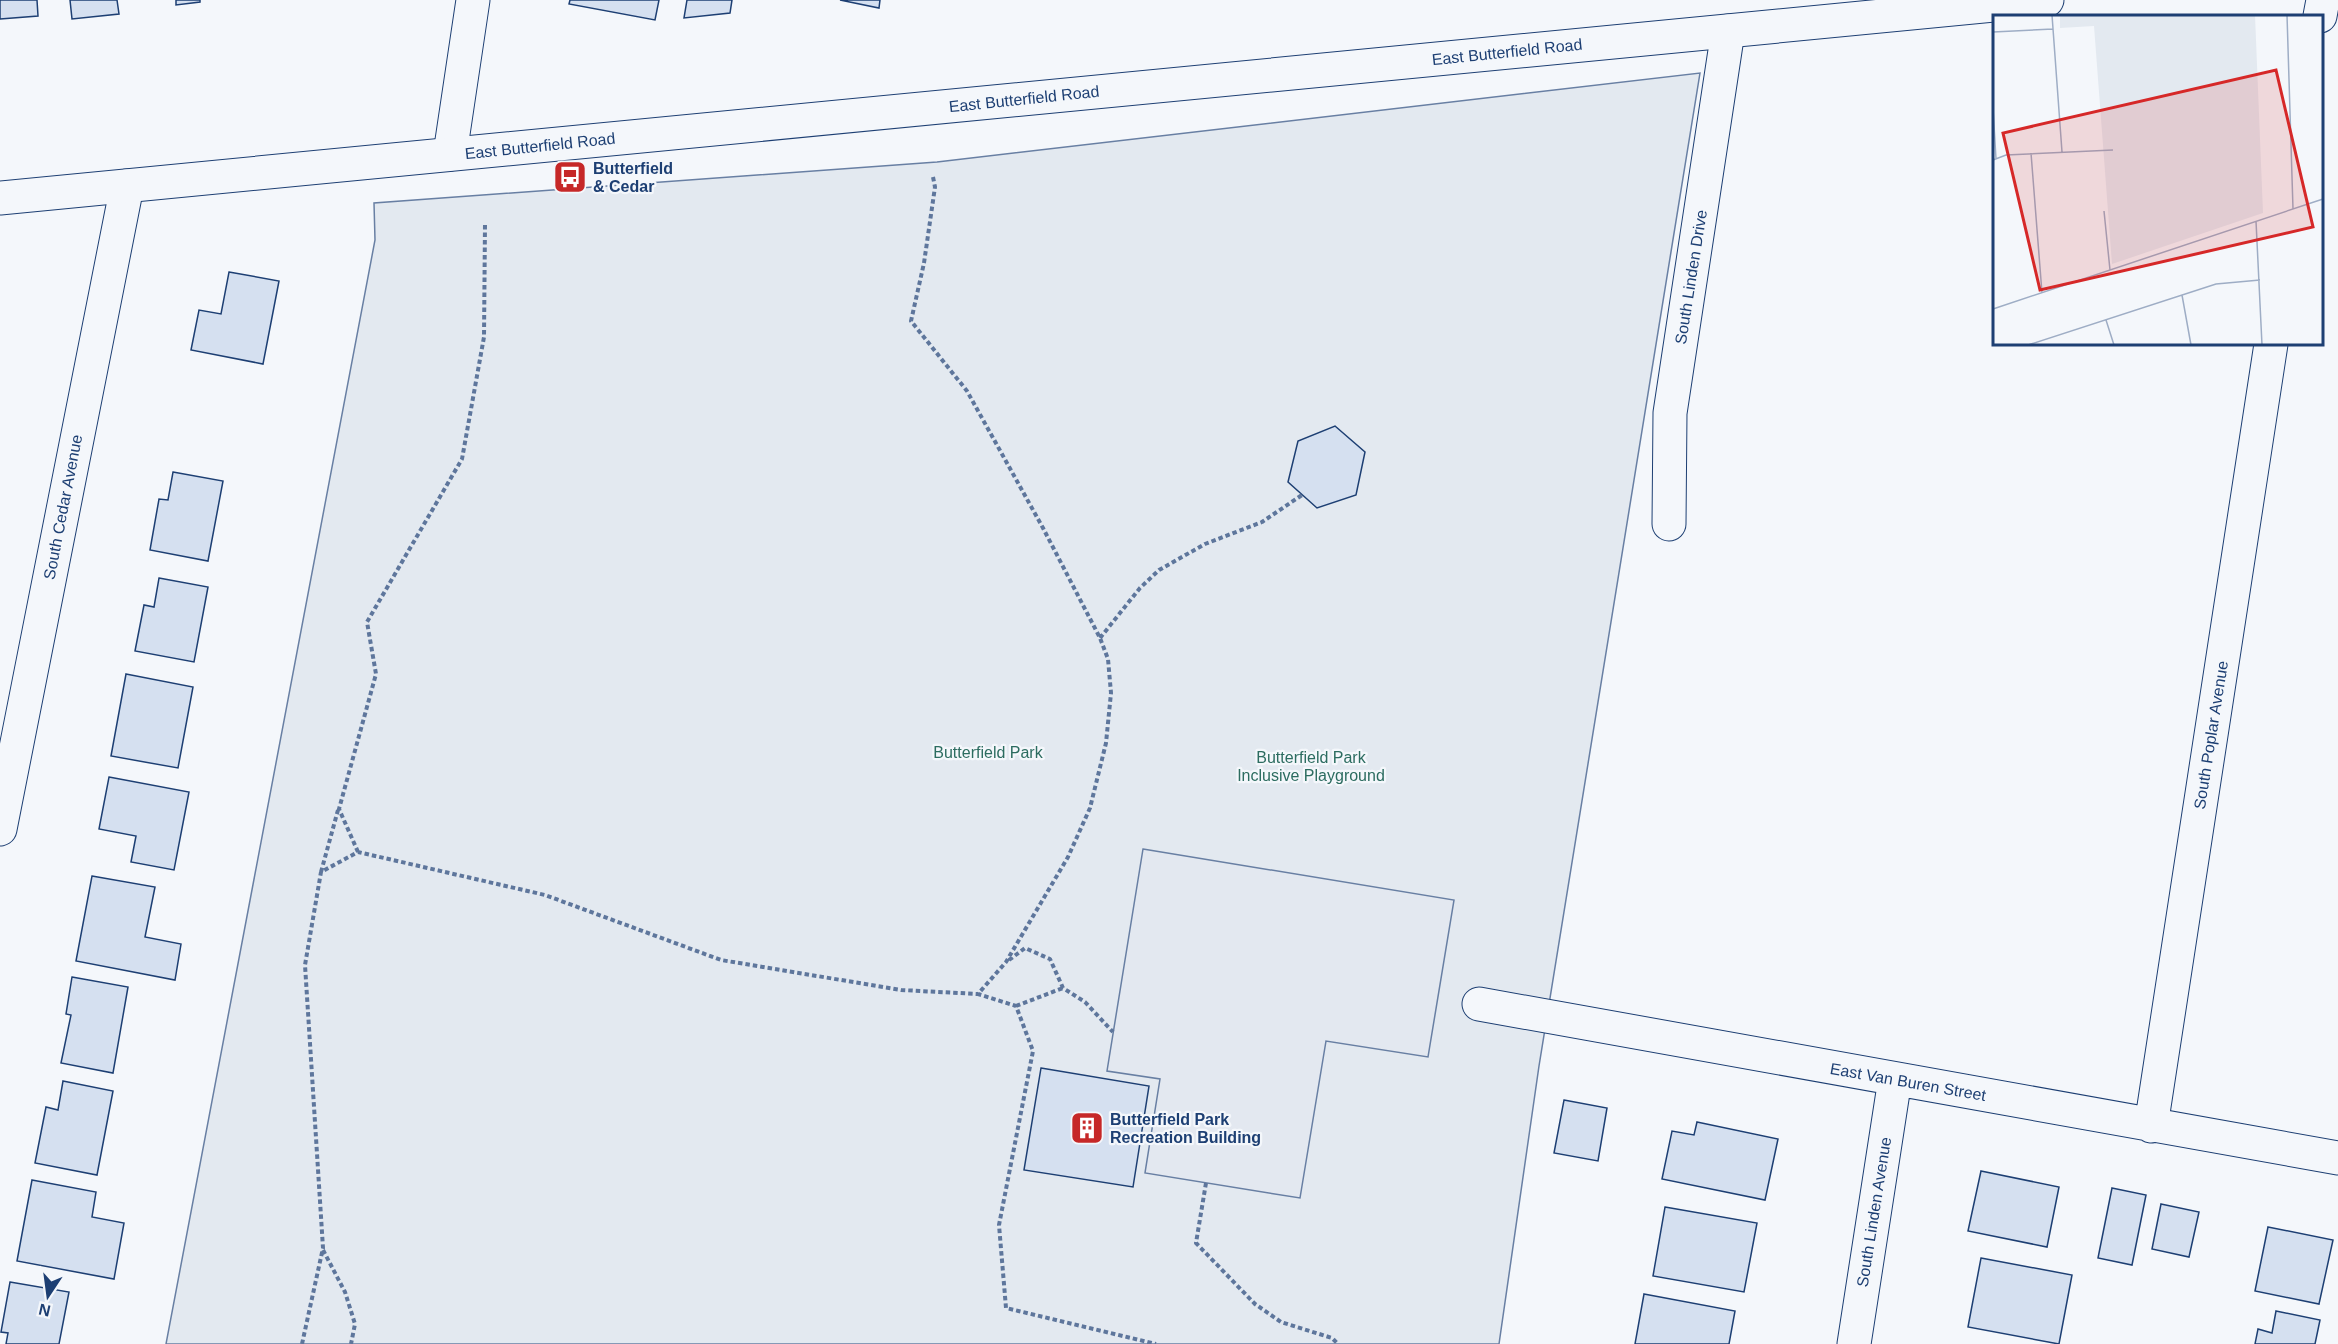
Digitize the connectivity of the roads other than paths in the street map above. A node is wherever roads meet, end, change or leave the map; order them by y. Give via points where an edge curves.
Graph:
1 (473, 0) edge
2 (2047, 0) edge
3 (2323, 0) edge
4 (2320, 15) edge
5 (1728, 31) junction
6 (450, 154) junction
7 (127, 186) junction
8 (0, 198) edge
9 (2271, 345) edge
10 (1669, 524) dead end
11 (0, 829) edge
12 (1479, 1004) dead end
13 (1895, 1079) junction
14 (2151, 1126) junction
15 (2338, 1158) edge
16 (1854, 1344) edge

1 - 6 street
2 - 5 street, East Butterfield Road
3 - 4 street
5 - 6 street, East Butterfield Road
5 - 10 street, South Linden Drive via 1670,413
6 - 7 street, East Butterfield Road
7 - 8 street, East Butterfield Road
7 - 11 street, South Cedar Avenue
9 - 14 street, South Poplar Avenue
12 - 13 street, East Van Buren Street
13 - 14 street, East Van Buren Street
13 - 16 street, South Linden Avenue
14 - 15 street, East Van Buren Street

